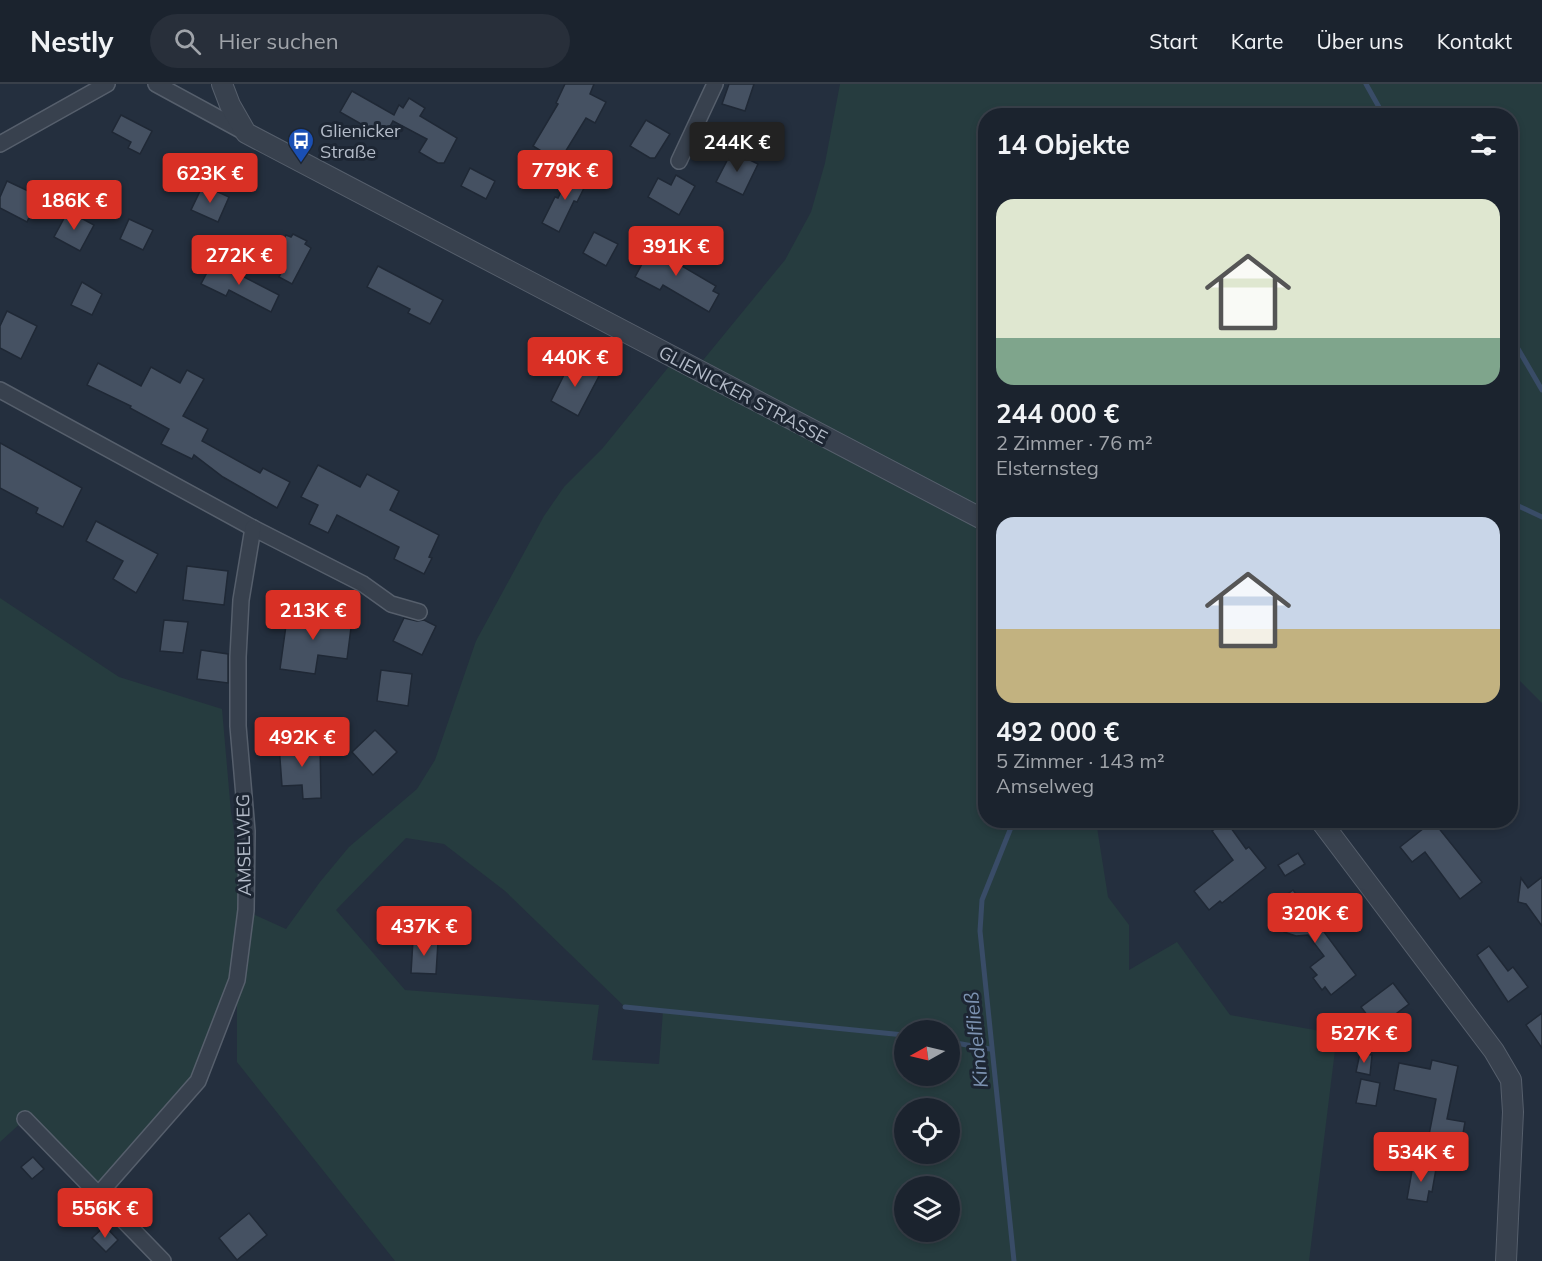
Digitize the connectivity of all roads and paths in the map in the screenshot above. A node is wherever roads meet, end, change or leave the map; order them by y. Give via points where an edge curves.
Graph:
1 (107, 84) edge
2 (156, 84) edge
3 (222, 84) edge
4 (715, 84) edge
5 (246, 133) junction
6 (0, 144) edge
7 (679, 161) dead end
8 (0, 390) edge
9 (978, 517) edge
10 (253, 528) junction
11 (419, 612) dead end
12 (1326, 828) edge
13 (25, 1119) dead end
14 (98, 1195) junction
15 (162, 1261) edge
16 (1506, 1261) edge

1 - 6 street
2 - 5 street, GLIENICKER STRASSE
3 - 5 street
4 - 7 street
5 - 9 street, GLIENICKER STRASSE
8 - 10 street
10 - 11 street via 363,584 391,604
10 - 14 street, AMSELWEG via 241,600 238,657 238,726 247,831 246,911 237,980 198,1081
12 - 16 street via 1494,1051 1511,1080 1513,1134
13 - 14 street
14 - 15 street

